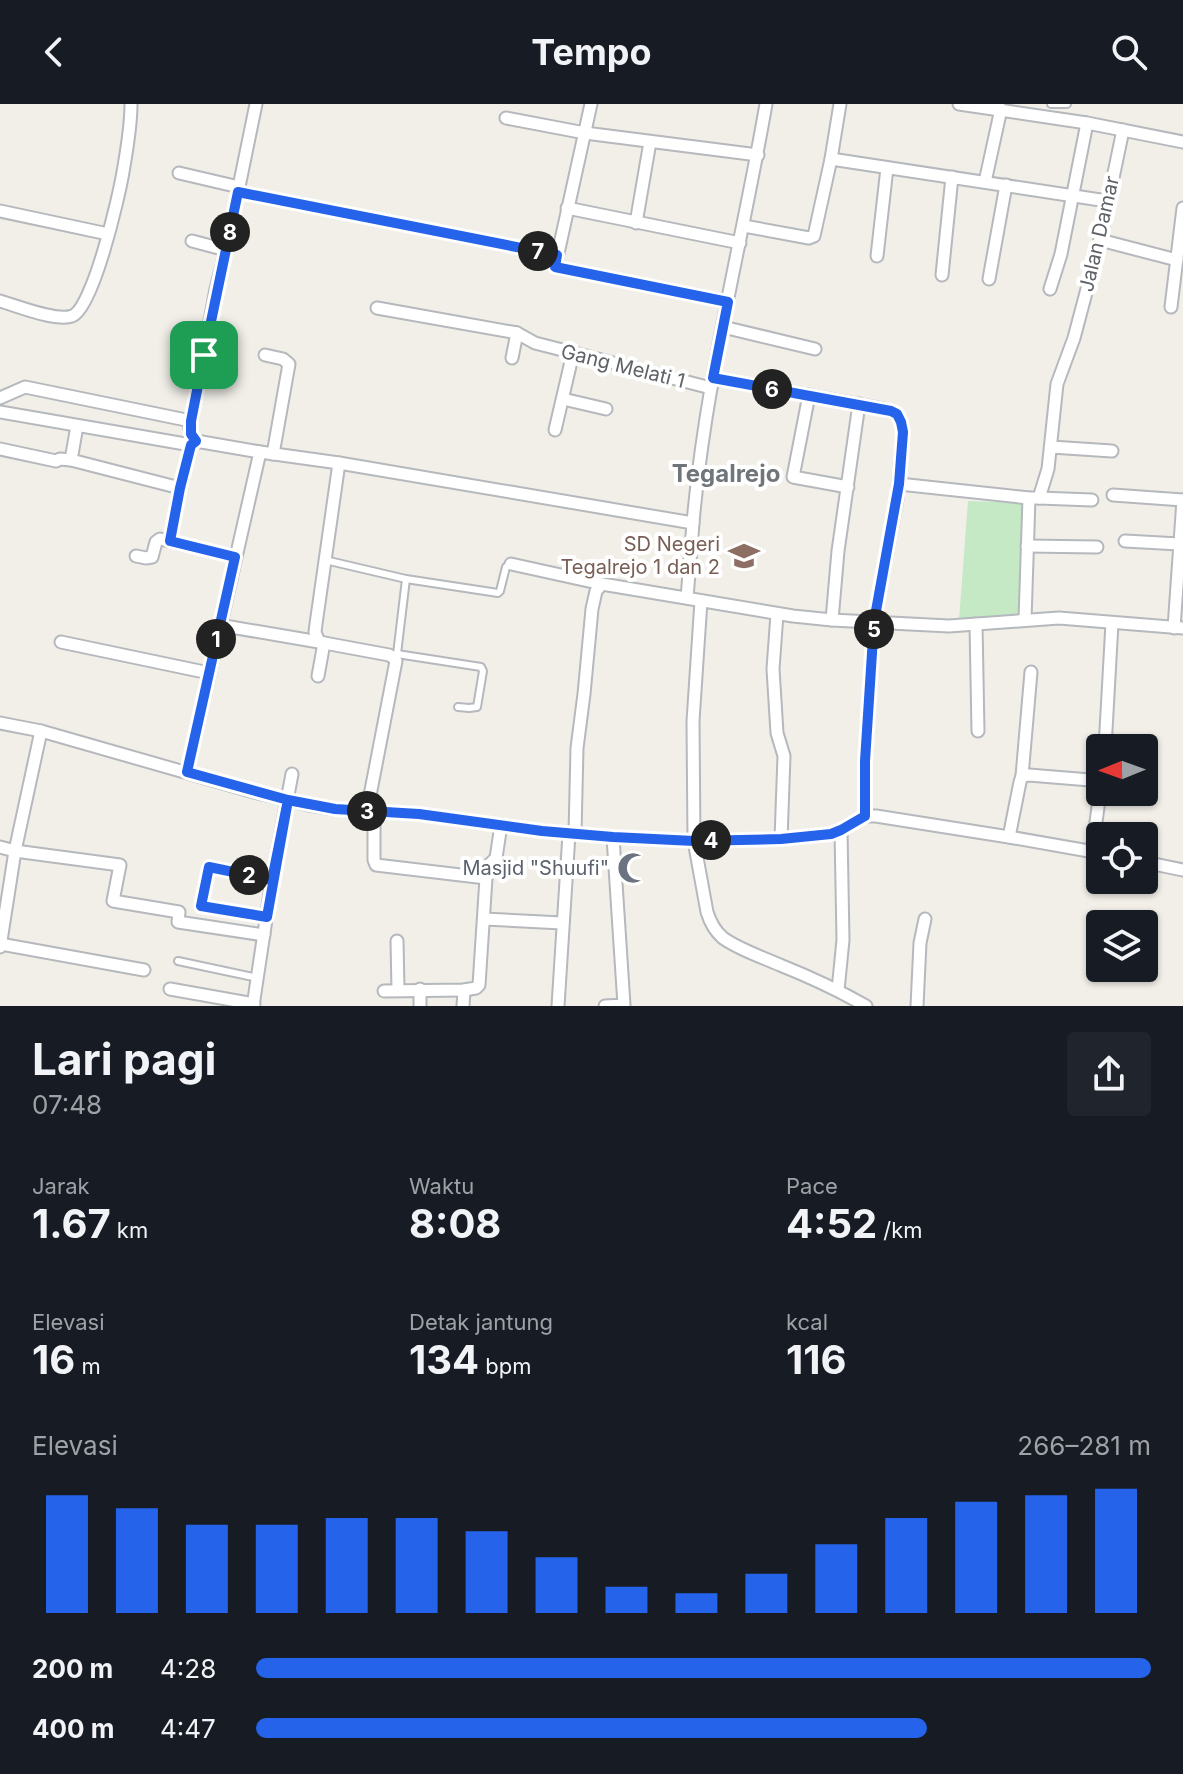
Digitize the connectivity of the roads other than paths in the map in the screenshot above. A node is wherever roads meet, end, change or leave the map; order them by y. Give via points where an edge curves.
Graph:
1 (131, 104) edge
2 (256, 104) edge
3 (591, 104) edge
4 (766, 104) edge
5 (840, 104) edge
6 (959, 104) edge
7 (1051, 104) edge
8 (1067, 104) edge
9 (1002, 106) edge
10 (506, 118) dead end
11 (1087, 123) junction
12 (1123, 130) junction
13 (585, 133) junction
14 (650, 142) junction
15 (1183, 142) edge
16 (758, 155) junction
17 (831, 159) junction
18 (887, 168) junction
19 (179, 173) dead end
20 (952, 177) junction
21 (985, 182) junction
22 (1006, 185) junction
23 (239, 190) junction
24 (1073, 196) junction
25 (1107, 201) junction
26 (567, 208) junction
27 (1183, 208) edge
28 (0, 211) edge
29 (636, 223) junction
30 (744, 226) junction
31 (108, 234) junction
32 (1100, 240) junction
33 (192, 241) dead end
34 (740, 243) junction
35 (226, 250) junction
36 (877, 256) dead end
37 (1177, 260) junction
38 (556, 261) junction
39 (942, 275) dead end
40 (989, 279) dead end
41 (1050, 289) dead end
42 (728, 302) junction
43 (0, 303) edge
44 (1171, 307) dead end
45 (377, 308) dead end
46 (723, 327) junction
47 (517, 333) junction
48 (815, 349) dead end
49 (573, 353) junction
50 (265, 355) dead end
51 (512, 358) dead end
52 (712, 383) junction
53 (809, 395) junction
54 (0, 398) edge
55 (563, 399) junction
56 (859, 404) junction
57 (606, 409) dead end
58 (0, 412) edge
59 (191, 421) junction
60 (77, 426) junction
61 (555, 430) dead end
62 (193, 443) junction
63 (1051, 447) junction
64 (0, 449) edge
65 (1112, 451) dead end
66 (267, 453) junction
67 (71, 460) junction
68 (339, 463) junction
69 (899, 484) junction
70 (848, 487) junction
71 (180, 488) junction
72 (1113, 495) dead end
73 (1034, 498) junction
74 (1092, 500) dead end
75 (1183, 500) edge
76 (693, 523) junction
77 (170, 541) junction
78 (1125, 541) dead end
79 (1179, 544) junction
80 (1027, 546) junction
81 (1097, 547) dead end
82 (136, 556) dead end
83 (235, 557) junction
84 (325, 560) junction
85 (511, 564) joint
86 (406, 579) junction
87 (602, 584) junction
88 (687, 598) junction
89 (701, 601) junction
90 (777, 614) junction
91 (832, 620) junction
92 (1025, 620) junction
93 (1112, 623) junction
94 (976, 624) junction
95 (219, 625) junction
96 (1179, 628) edge
97 (874, 629) junction
98 (61, 642) dead end
99 (321, 642) junction
100 (396, 656) junction
101 (1031, 672) dead end
102 (209, 673) junction
103 (318, 676) dead end
104 (458, 707) dead end
105 (0, 723) edge
106 (41, 731) junction
107 (978, 731) dead end
108 (1106, 734) edge
109 (187, 772) junction
110 (292, 774) dead end
111 (1022, 776) junction
112 (1086, 780) edge
113 (288, 800) junction
114 (371, 811) junction
115 (865, 816) junction
116 (501, 825) junction
117 (841, 830) junction
118 (572, 834) junction
119 (613, 837) junction
120 (1009, 837) junction
121 (781, 839) junction
122 (694, 841) junction
123 (0, 847) edge
124 (1086, 850) edge
125 (15, 851) junction
126 (1158, 865) edge
127 (1183, 870) edge
128 (486, 878) junction
129 (272, 880) junction
130 (267, 917) junction
131 (484, 919) junction
132 (925, 919) dead end
133 (562, 923) junction
134 (264, 935) junction
135 (397, 941) dead end
136 (0, 945) edge
137 (178, 961) dead end
138 (144, 970) dead end
139 (258, 978) junction
140 (170, 989) dead end
141 (420, 989) junction
142 (398, 990) junction
143 (464, 990) junction
144 (838, 990) junction
145 (384, 991) dead end
146 (253, 1005) edge
147 (625, 1005) edge
148 (420, 1006) edge
149 (463, 1006) edge
150 (558, 1006) edge
151 (605, 1006) edge
152 (865, 1006) edge
153 (917, 1006) edge

1 - 31 street via 123,175
2 - 23 street
3 - 13 street
4 - 16 street
5 - 17 street
6 - 9 street
7 - 8 lane
9 - 11 street
9 - 21 street
10 - 13 street
11 - 12 street
11 - 24 street
12 - 15 street
12 - 25 street, Jalan Damar
13 - 14 street
13 - 26 street
14 - 16 street
14 - 29 street
16 - 30 street
17 - 18 street
17 - 30 street via 813,238
18 - 20 street
18 - 36 street
19 - 23 street
20 - 21 street
20 - 39 street
21 - 22 street
22 - 24 street
22 - 40 street
23 - 35 street
23 - 38 street
24 - 25 street
24 - 41 street
25 - 32 street, Jalan Damar
26 - 29 street
26 - 38 street
27 - 37 street
28 - 31 street
29 - 34 street
30 - 34 street
31 - 43 street via 96,277 78,313 68,318
32 - 37 street
32 - 63 street, Jalan Damar via 1057,384
33 - 35 street
34 - 42 street
35 - 59 street
37 - 44 street
38 - 42 street
42 - 46 street
45 - 47 street, Gang Melati 1
46 - 48 street
46 - 52 street
47 - 49 street, Gang Melati 1
47 - 51 street
49 - 52 street, Gang Melati 1
49 - 55 street
50 - 66 street via 289,364
52 - 53 street, Gang Melati 1
52 - 76 street
53 - 56 street, Gang Melati 1
53 - 70 street via 793,477
54 - 59 street via 25,387
55 - 57 street
55 - 61 street
56 - 69 street, Gang Melati 1 via 897,414 903,432
56 - 70 street
58 - 60 street
59 - 62 street
60 - 62 street
60 - 67 street
62 - 66 street
62 - 71 street
63 - 65 street
63 - 73 street, Jalan Damar via 1048,469
64 - 67 street
66 - 68 street
66 - 83 street
67 - 71 street
68 - 76 street
68 - 84 street
69 - 73 street
69 - 97 street
70 - 91 street
71 - 77 street
72 - 75 street
73 - 74 street
73 - 80 street, Jalan Damar
75 - 79 street
76 - 88 street
77 - 82 street via 157,540 152,557
77 - 83 street
78 - 79 street
79 - 96 street
80 - 81 street
80 - 92 street, Jalan Damar
83 - 95 street
84 - 86 lane
84 - 99 street via 315,632
85 - 86 lane via 498,593
85 - 87 street
86 - 100 lane
87 - 88 street
87 - 118 street via 592,609
88 - 89 street
89 - 90 street
89 - 122 street via 693,721
90 - 91 street
90 - 121 street via 773,669 777,733 784,756
91 - 97 street
92 - 93 street
92 - 94 street
93 - 96 street
93 - 108 street
94 - 97 street
94 - 107 street
95 - 99 street
95 - 102 street
97 - 115 street
98 - 102 street
99 - 100 street
99 - 103 street
100 - 104 lane via 481,667 477,707
100 - 114 street
101 - 111 street
102 - 109 street
105 - 106 street
106 - 109 street
106 - 125 street
109 - 113 street
110 - 113 street
111 - 112 street
111 - 120 street
113 - 114 street
113 - 129 street
114 - 116 street
114 - 128 street via 376,865
115 - 117 street
115 - 120 street
116 - 118 street
116 - 128 street via 496,858
117 - 121 street
117 - 144 street via 843,940
118 - 119 street
118 - 133 street
119 - 122 street
119 - 147 street
120 - 124 street
121 - 122 street
122 - 144 street via 707,912 716,931 747,951
123 - 125 street
125 - 134 street via 120,865 113,901 179,912 178,922
125 - 136 street
126 - 127 street
128 - 131 street
129 - 130 street
129 - 130 street via 209,867 201,906
130 - 134 street
131 - 133 street
131 - 143 street via 479,985
132 - 153 street
133 - 150 street
134 - 139 street
135 - 142 street
136 - 138 street
137 - 139 lane
139 - 146 street
140 - 146 street
141 - 142 street
141 - 143 street
141 - 148 street
142 - 145 street
143 - 149 street
144 - 152 street
147 - 151 street

